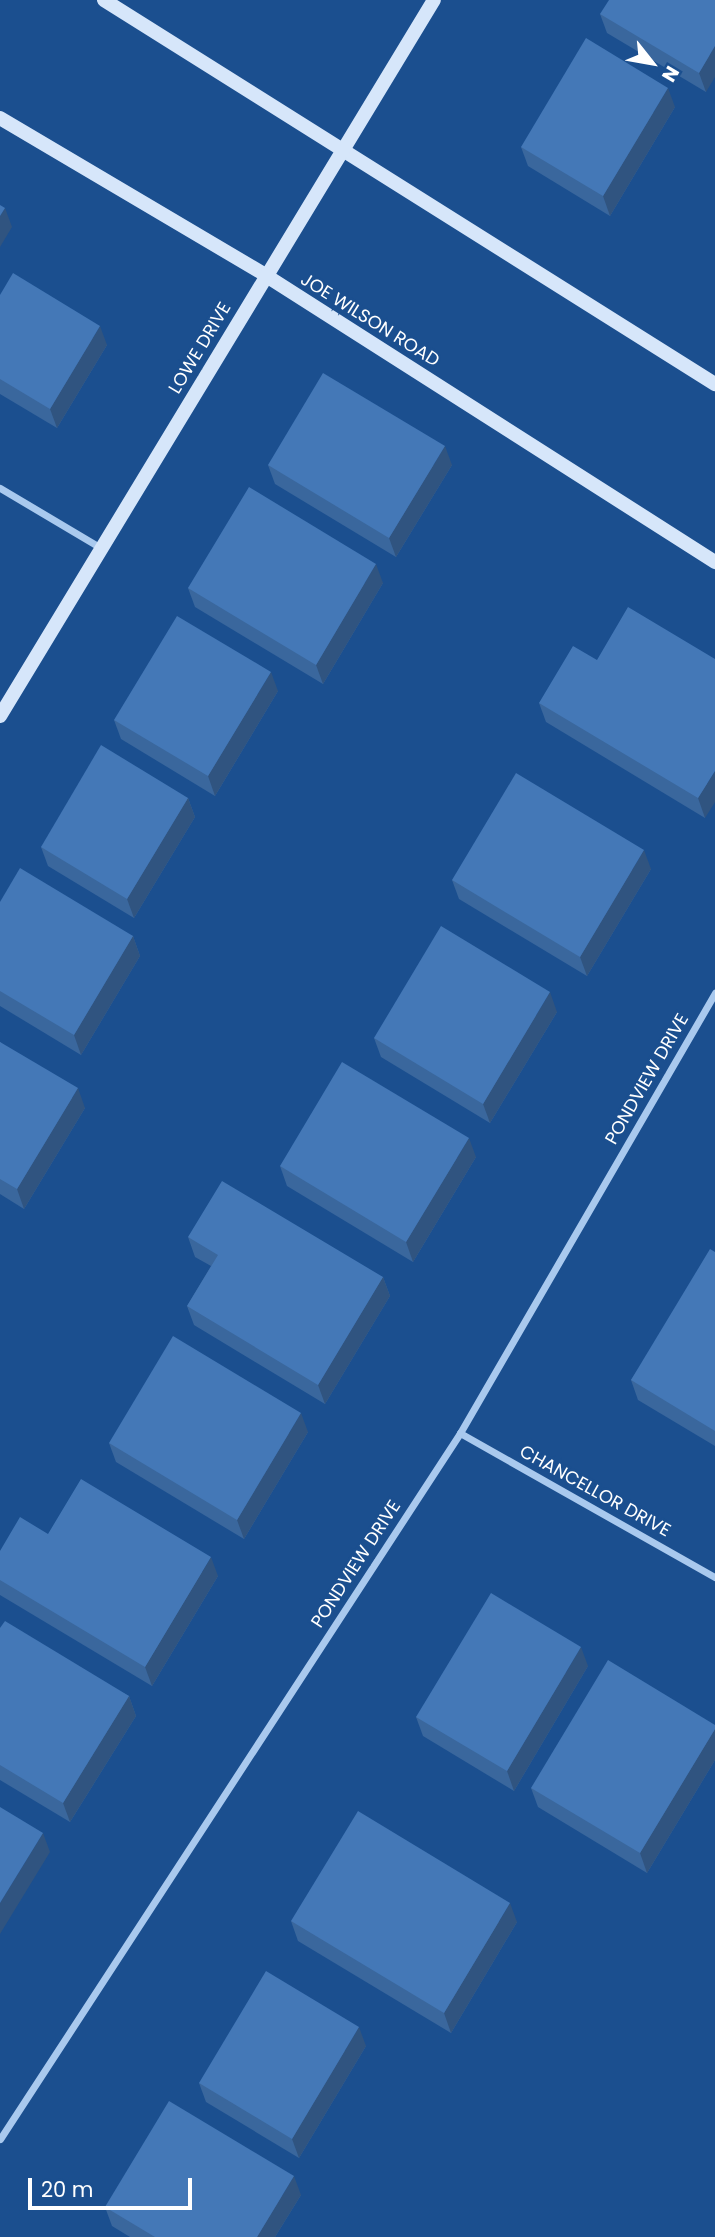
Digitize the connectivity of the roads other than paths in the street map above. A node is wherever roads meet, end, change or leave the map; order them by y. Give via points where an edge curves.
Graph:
1 (104, 0) edge
2 (434, 0) edge
3 (0, 118) edge
4 (344, 146) junction
5 (265, 275) junction
6 (715, 384) edge
7 (0, 488) edge
8 (101, 548) junction
9 (715, 562) edge
10 (0, 716) edge
11 (715, 993) edge
12 (460, 1433) junction
13 (715, 1577) edge
14 (0, 2138) edge

1 - 4 main road
2 - 4 main road, LOWE DRIVE
3 - 5 main road, JOE WILSON ROAD
4 - 5 main road, LOWE DRIVE
4 - 6 main road
5 - 8 main road, LOWE DRIVE
5 - 9 main road, JOE WILSON ROAD
7 - 8 street
8 - 10 main road, LOWE DRIVE
11 - 12 street, PONDVIEW DRIVE
12 - 13 street, CHANCELLOR DRIVE
12 - 14 street, PONDVIEW DRIVE

